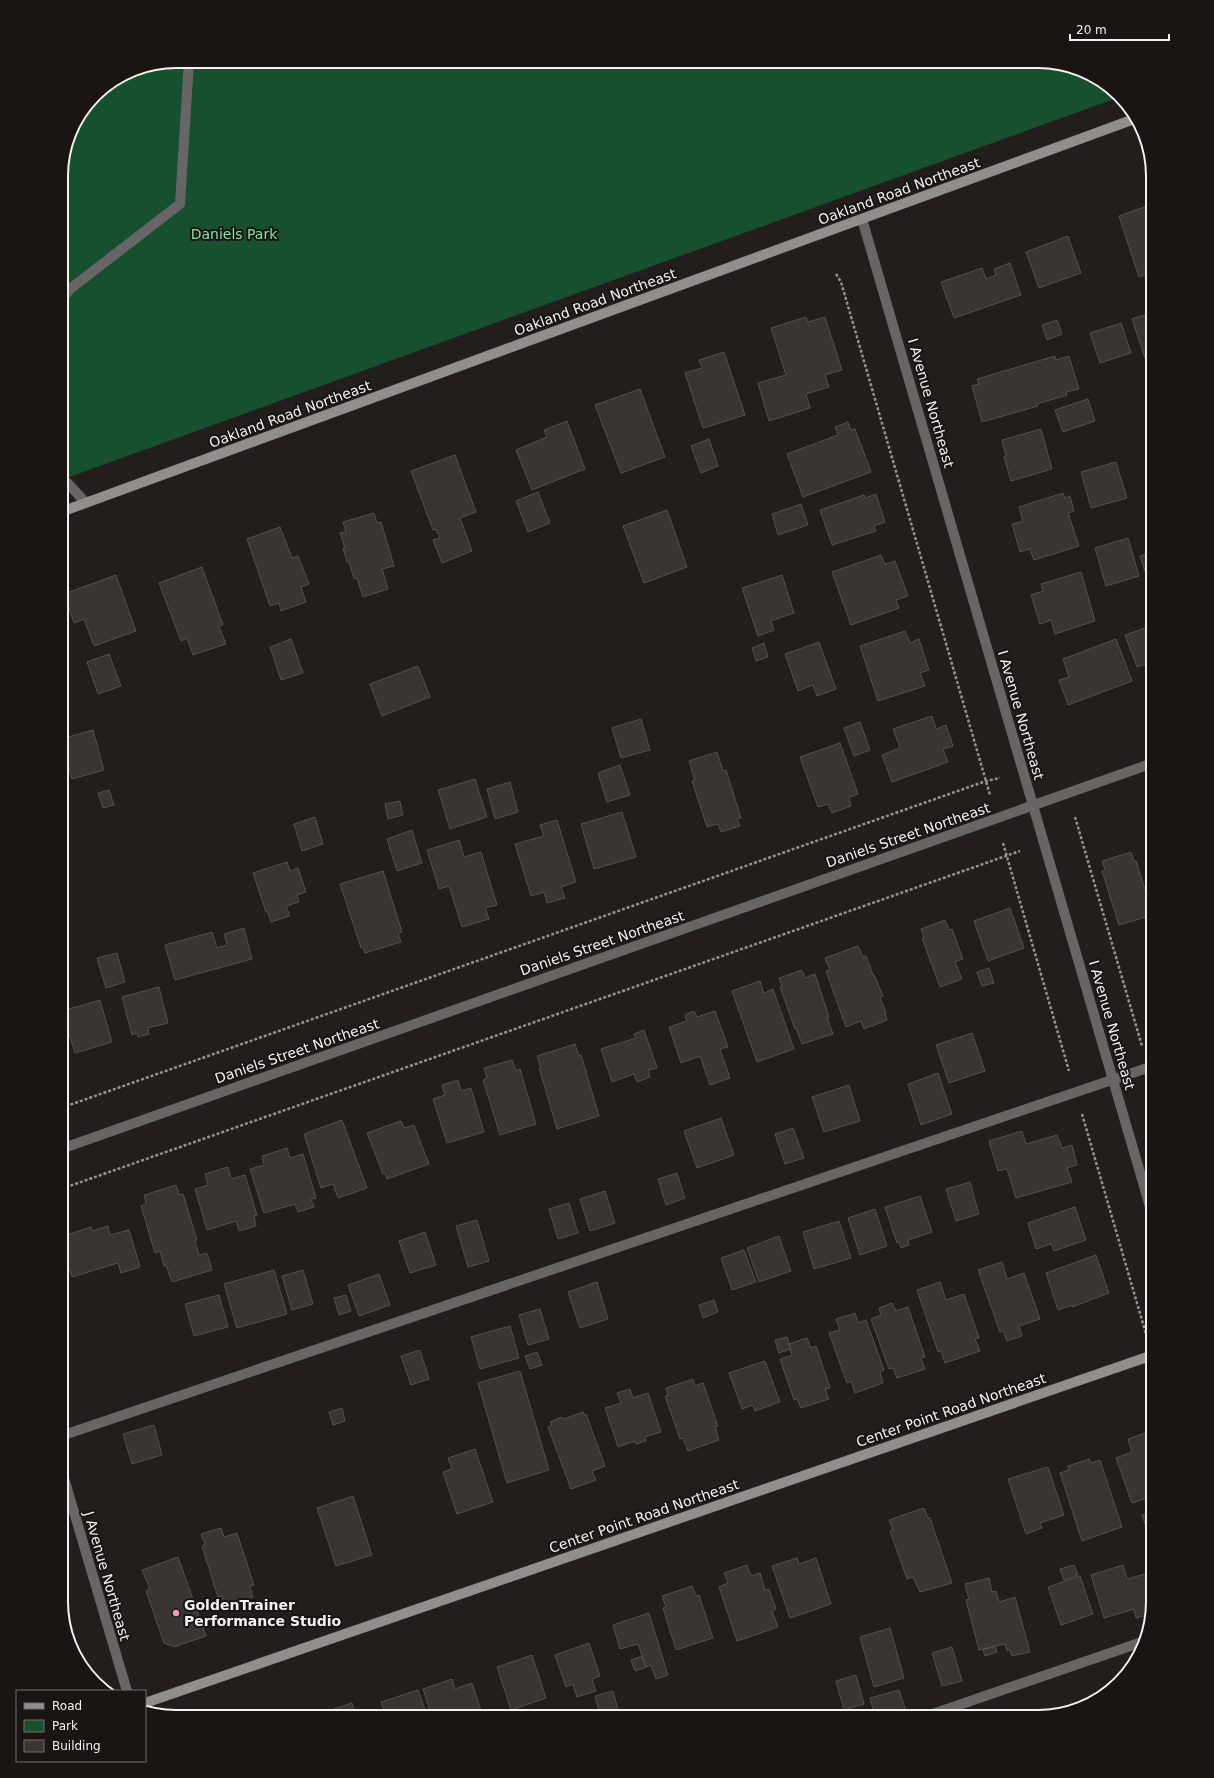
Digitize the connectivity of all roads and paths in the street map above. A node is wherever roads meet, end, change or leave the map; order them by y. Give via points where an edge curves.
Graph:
1 (189, 68) edge
2 (1131, 121) edge
3 (862, 219) junction
4 (836, 274) dead end
5 (68, 291) edge
6 (68, 484) edge
7 (86, 503) junction
8 (68, 509) edge
9 (1146, 765) edge
10 (1000, 778) dead end
11 (986, 781) junction
12 (990, 795) dead end
13 (1033, 805) junction
14 (1075, 817) dead end
15 (1020, 851) dead end
16 (1146, 1051) edge
17 (1146, 1069) edge
18 (1113, 1080) junction
19 (68, 1106) edge
20 (68, 1147) edge
21 (68, 1187) edge
22 (1146, 1193) edge
23 (1146, 1357) edge
24 (68, 1434) edge
25 (68, 1492) edge
26 (1138, 1643) edge
27 (127, 1690) edge
28 (146, 1703) edge
29 (944, 1710) edge

1 - 5 street via 180,204
2 - 3 main road, Oakland Road Northeast
3 - 7 main road, Oakland Road Northeast
3 - 13 street, I Avenue Northeast
4 - 11 path via 841,282
6 - 7 street
7 - 8 main road, Oakland Road Northeast
9 - 13 street, Daniels Street Northeast
10 - 11 path
11 - 12 path
11 - 19 path
13 - 18 street, I Avenue Northeast
13 - 20 street, Daniels Street Northeast
14 - 16 path
15 - 21 path
17 - 18 street
18 - 22 street, I Avenue Northeast
18 - 24 street
23 - 28 main road, Center Point Road Northeast
25 - 27 street, J Avenue Northeast
26 - 29 street

